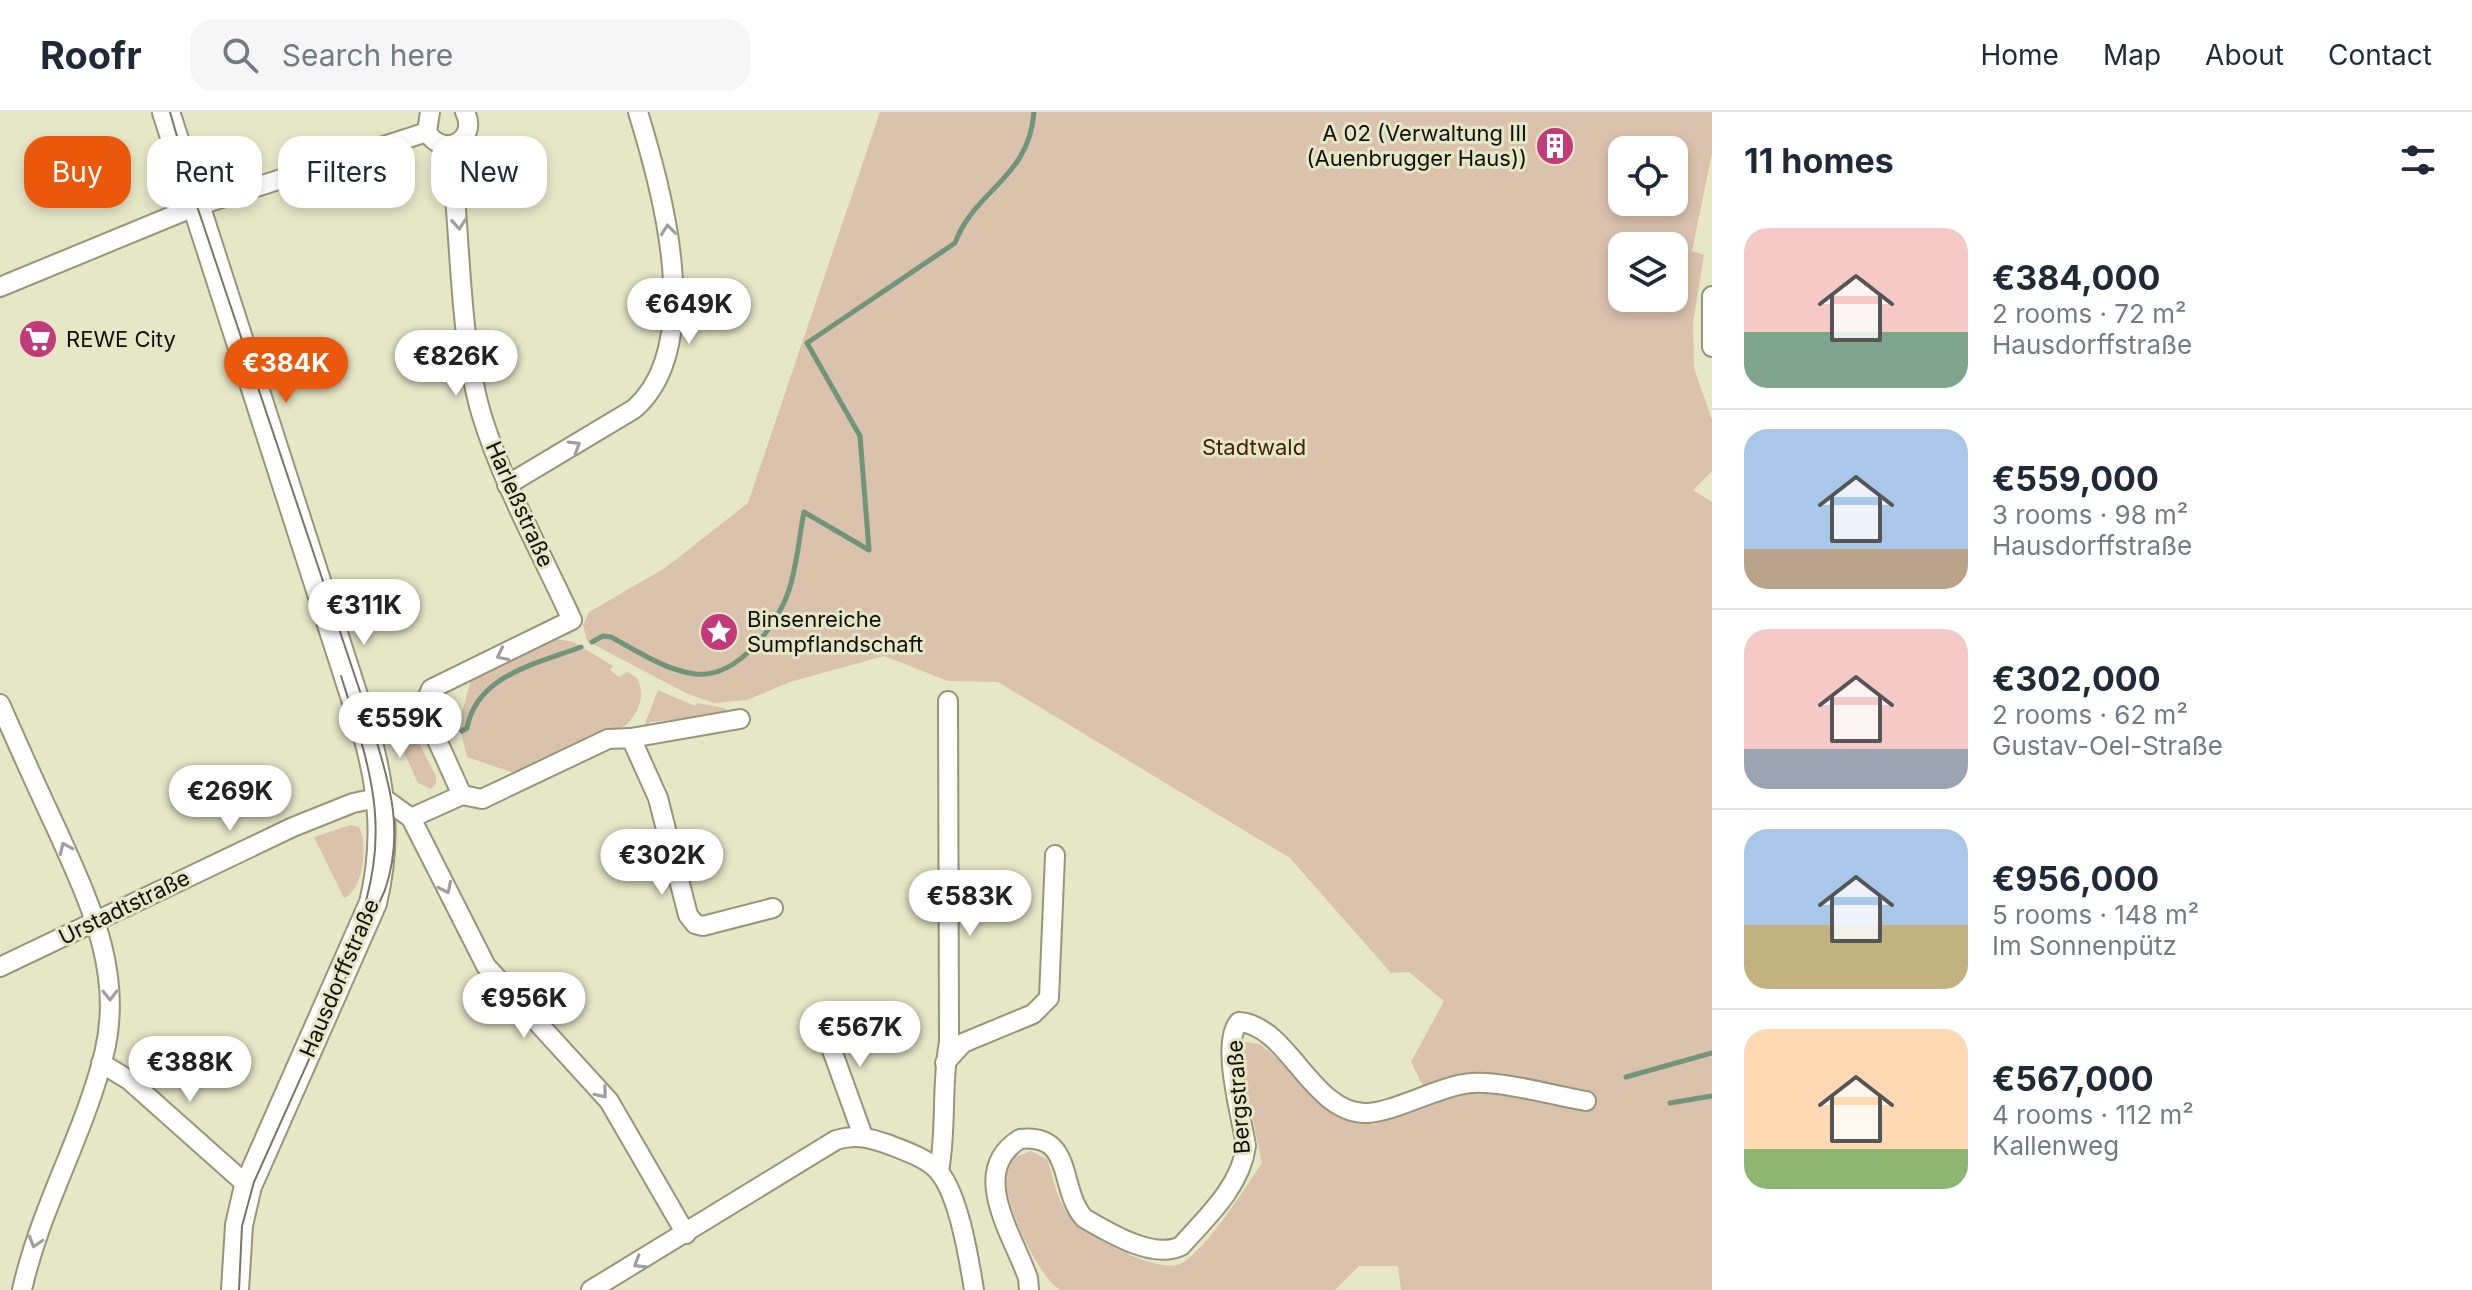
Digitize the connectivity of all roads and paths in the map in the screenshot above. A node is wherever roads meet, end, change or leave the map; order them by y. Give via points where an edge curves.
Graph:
1 (166, 112) edge
2 (430, 112) edge
3 (638, 112) edge
4 (471, 113) edge
5 (427, 132) junction
6 (173, 136) edge
7 (465, 136) edge
8 (431, 138) edge
9 (262, 185) edge
10 (192, 208) edge
11 (194, 208) edge
12 (456, 208) edge
13 (0, 287) edge
14 (1712, 296) edge
15 (1712, 347) edge
16 (507, 485) junction
17 (948, 701) dead end
18 (0, 704) edge
19 (423, 709) junction
20 (740, 719) dead end
21 (367, 736) junction
22 (629, 738) junction
23 (462, 795) junction
24 (382, 797) junction
25 (411, 818) junction
26 (1055, 855) dead end
27 (773, 908) dead end
28 (96, 919) junction
29 (0, 967) edge
30 (820, 1017) dead end
31 (101, 1063) junction
32 (945, 1063) junction
33 (1586, 1101) dead end
34 (863, 1136) junction
35 (939, 1171) junction
36 (248, 1186) junction
37 (686, 1234) junction
38 (22, 1290) edge
39 (235, 1290) edge
40 (591, 1290) edge
41 (974, 1290) edge
42 (1029, 1290) edge

1 - 6 main road, Hausdorffstraße
2 - 5 street
16 -> 3 street via 634,409 659,380 671,327 669,231
4 - 7 street
5 - 8 street
5 - 9 street
10 - 13 street
11 - 21 main road, Hausdorffstraße
12 -> 16 street, Harleßstraße via 475,385
14 - 15 street
16 -> 19 street, Harleßstraße via 572,620 431,689
17 - 32 street
28 -> 18 street
19 - 21 street
19 - 23 street
20 - 22 street
21 - 24 main road, Hausdorffstraße
22 - 23 street via 608,739 482,799
22 - 27 street via 658,798 688,915 695,924
23 - 25 street
24 - 25 street
24 - 28 street, Urstadtstraße via 304,822
24 - 36 main road, Hausdorffstraße via 382,856 373,903
25 -> 37 street via 486,966 609,1101
26 - 32 street via 1049,998 1033,1014 963,1043
28 - 29 street, Urstadtstraße
28 -> 31 street via 111,1003
30 - 34 street
31 - 36 street via 129,1080
31 -> 38 street
32 - 35 street
33 - 42 street, Bergstraße via 1473,1082 1365,1113 1332,1100 1264,1031 1239,1022 1231,1047 1245,1161 1228,1191 1174,1250 1142,1245 1084,1218 1051,1143 1020,1139 998,1158 993,1180
34 - 35 street
34 - 37 street via 836,1140
35 - 41 street via 960,1221
36 - 39 main road, Hausdorffstraße via 239,1225
37 -> 40 street

